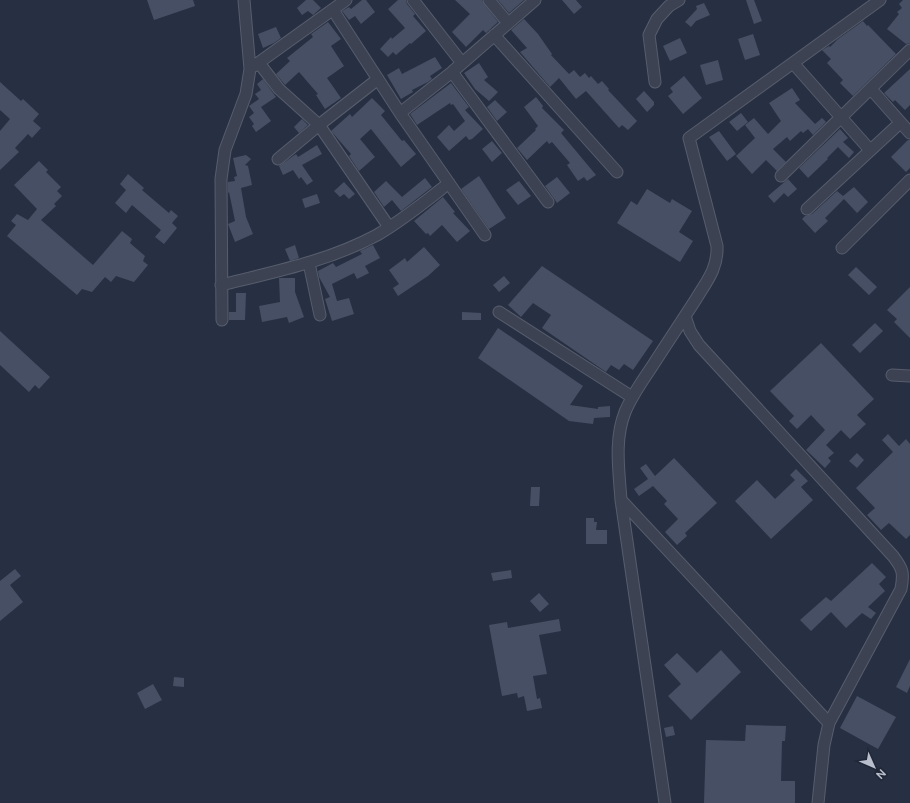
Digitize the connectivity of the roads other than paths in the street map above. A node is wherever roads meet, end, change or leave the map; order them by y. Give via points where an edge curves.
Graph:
1 (244, 0) edge
2 (413, 0) edge
3 (489, 0) edge
4 (535, 0) edge
5 (679, 0) edge
6 (880, 0) edge
7 (338, 4) edge
8 (508, 23) junction
9 (494, 35) junction
10 (910, 50) edge
11 (462, 63) junction
12 (793, 63) junction
13 (255, 66) junction
14 (452, 72) junction
15 (378, 79) junction
16 (655, 82) dead end
17 (870, 90) junction
18 (400, 113) junction
19 (842, 117) junction
20 (900, 123) junction
21 (319, 125) junction
22 (910, 133) edge
23 (870, 150) junction
24 (278, 159) dead end
25 (617, 172) dead end
26 (781, 176) dead end
27 (910, 180) edge
28 (449, 183) junction
29 (548, 202) dead end
30 (807, 209) dead end
31 (390, 227) junction
32 (485, 235) dead end
33 (842, 248) dead end
34 (309, 263) junction
35 (222, 285) junction
36 (499, 312) dead end
37 (320, 314) dead end
38 (685, 316) junction
39 (222, 320) dead end
40 (892, 375) dead end
41 (910, 376) edge
42 (632, 397) junction
43 (621, 500) junction
44 (829, 723) junction
45 (665, 803) edge
46 (818, 803) edge

1 - 13 street
2 - 11 street
3 - 8 street
4 - 8 street
5 - 16 street via 657,19 649,35
6 - 12 street
7 - 13 street
7 - 15 street
8 - 9 street
9 - 11 street
9 - 25 street
10 - 17 street
11 - 14 street
12 - 19 street
12 - 38 street via 689,138 718,257 714,269
13 - 21 street
13 - 35 street via 225,150 220,179
14 - 18 street
14 - 29 street
15 - 18 street
15 - 21 street
17 - 19 street
17 - 20 street
18 - 28 street
19 - 23 street
19 - 26 street
20 - 22 street
20 - 23 street
21 - 24 street
21 - 31 street
23 - 30 street
27 - 33 street
28 - 31 street
28 - 32 street
31 - 34 street via 346,250
34 - 35 street
34 - 37 street
35 - 39 street
36 - 42 street
38 - 42 street
38 - 44 street via 690,331 699,345 902,567 904,576 901,589
40 - 41 street
42 - 43 street via 619,434
43 - 44 street
43 - 45 street
44 - 46 street

